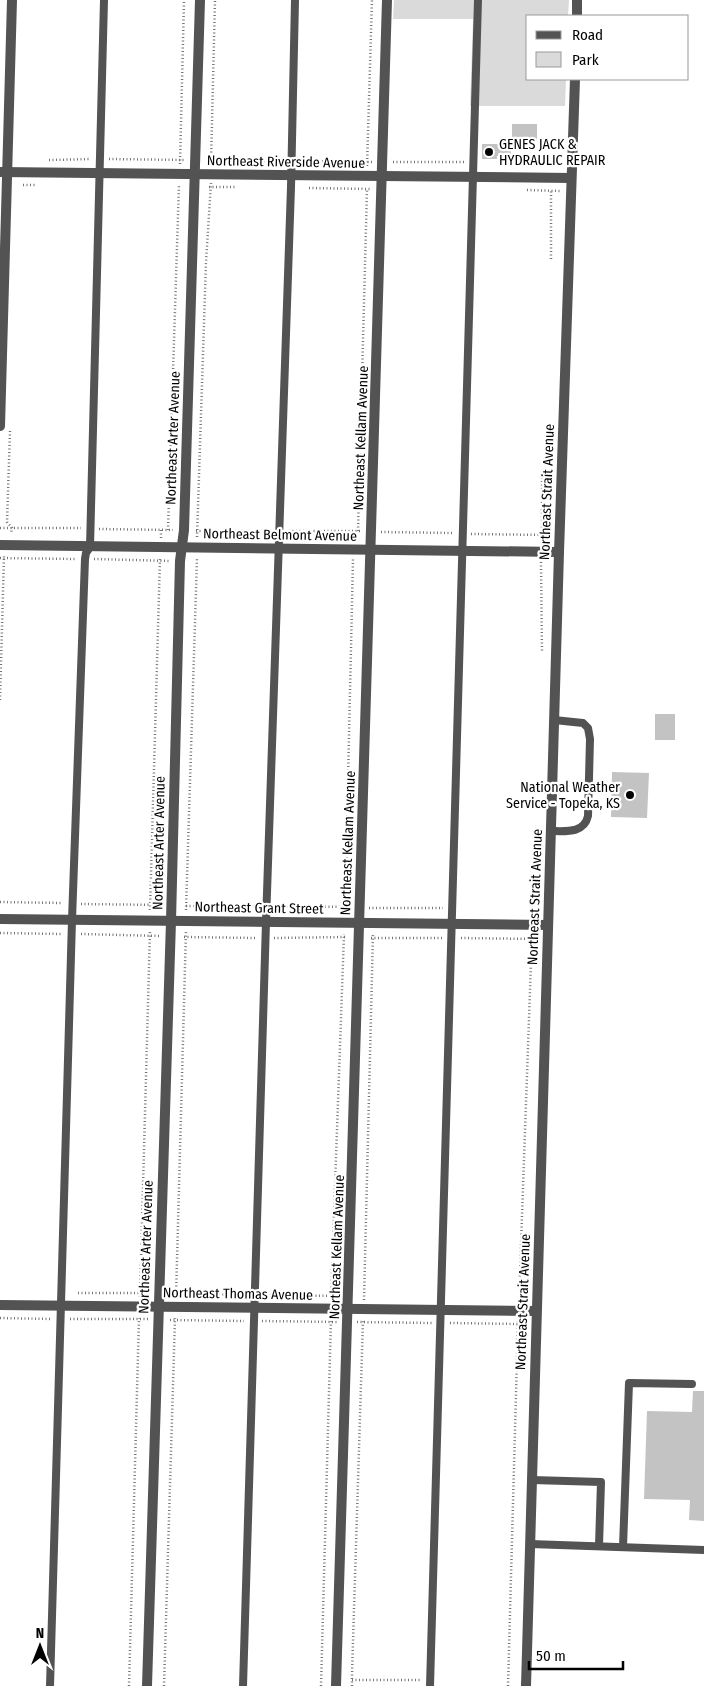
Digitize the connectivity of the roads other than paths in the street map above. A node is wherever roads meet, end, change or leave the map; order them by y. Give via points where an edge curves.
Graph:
1 (12, 0) edge
2 (104, 0) edge
3 (200, 0) edge
4 (295, 0) edge
5 (387, 0) edge
6 (478, 0) edge
7 (577, 0) edge
8 (577, 15) edge
9 (574, 80) edge
10 (4, 172) edge
11 (99, 174) junction
12 (195, 175) junction
13 (291, 176) junction
14 (382, 177) junction
15 (474, 178) junction
16 (571, 178) junction
17 (0, 426) edge
18 (0, 546) edge
19 (90, 546) junction
20 (182, 548) junction
21 (278, 549) junction
22 (371, 550) junction
23 (462, 551) junction
24 (559, 552) junction
25 (554, 720) junction
26 (550, 831) junction
27 (0, 919) edge
28 (72, 920) junction
29 (171, 921) junction
30 (266, 922) junction
31 (360, 923) junction
32 (453, 924) junction
33 (548, 925) junction
34 (0, 1305) edge
35 (61, 1306) junction
36 (158, 1307) junction
37 (255, 1308) junction
38 (349, 1309) junction
39 (442, 1311) junction
40 (536, 1311) junction
41 (692, 1384) dead end
42 (532, 1480) junction
43 (530, 1544) junction
44 (599, 1546) junction
45 (623, 1547) junction
46 (704, 1550) edge
47 (430, 1683) edge
48 (50, 1686) edge
49 (147, 1686) edge
50 (243, 1686) edge
51 (336, 1686) edge
52 (526, 1686) edge

1 - 10 street
2 - 11 lane
3 - 12 street, Northeast Arter Avenue
4 - 13 lane
5 - 14 street, Northeast Kellam Avenue
6 - 15 lane
7 - 8 street
9 - 16 street, Northeast Strait Avenue
10 - 11 street, Northeast Riverside Avenue
10 - 17 street
11 - 12 street, Northeast Riverside Avenue
11 - 19 lane
12 - 13 street, Northeast Riverside Avenue
12 - 20 street, Northeast Arter Avenue
13 - 14 street, Northeast Riverside Avenue
13 - 21 lane
14 - 15 street, Northeast Riverside Avenue
14 - 22 street, Northeast Kellam Avenue
15 - 16 street, Northeast Riverside Avenue
15 - 23 lane
16 - 24 street, Northeast Strait Avenue
18 - 19 street, Northeast Belmont Avenue
19 - 20 street, Northeast Belmont Avenue
19 - 28 lane via 86,552
20 - 21 street, Northeast Belmont Avenue
20 - 29 street, Northeast Arter Avenue
21 - 22 street, Northeast Belmont Avenue
21 - 30 lane
22 - 23 street, Northeast Belmont Avenue
22 - 31 street, Northeast Kellam Avenue
23 - 24 street, Northeast Belmont Avenue
23 - 32 lane
24 - 25 street, Northeast Strait Avenue
25 - 26 street, Northeast Strait Avenue
25 - 26 lane via 583,723 588,728 588,816 587,822 574,830
26 - 33 street, Northeast Strait Avenue
27 - 28 street, Northeast Grant Street
28 - 29 street, Northeast Grant Street
28 - 35 lane
29 - 30 street, Northeast Grant Street
29 - 36 street, Northeast Arter Avenue
30 - 31 street, Northeast Grant Street
30 - 37 lane
31 - 32 street, Northeast Grant Street
31 - 38 street, Northeast Kellam Avenue
32 - 33 street, Northeast Grant Street
32 - 39 lane
33 - 40 street, Northeast Strait Avenue
34 - 35 street, Northeast Thomas Avenue
35 - 36 street, Northeast Thomas Avenue
35 - 48 lane
36 - 37 street, Northeast Thomas Avenue
36 - 49 street, Northeast Arter Avenue
37 - 38 street, Northeast Thomas Avenue
37 - 50 lane
38 - 39 street, Northeast Thomas Avenue
38 - 51 street, Northeast Kellam Avenue
39 - 40 street, Northeast Thomas Avenue
39 - 47 lane
40 - 42 street, Northeast Strait Avenue
41 - 45 lane via 629,1383
42 - 43 street, Northeast Strait Avenue
42 - 44 lane via 601,1482
43 - 44 lane
43 - 52 street, Northeast Strait Avenue
44 - 45 lane
45 - 46 lane

